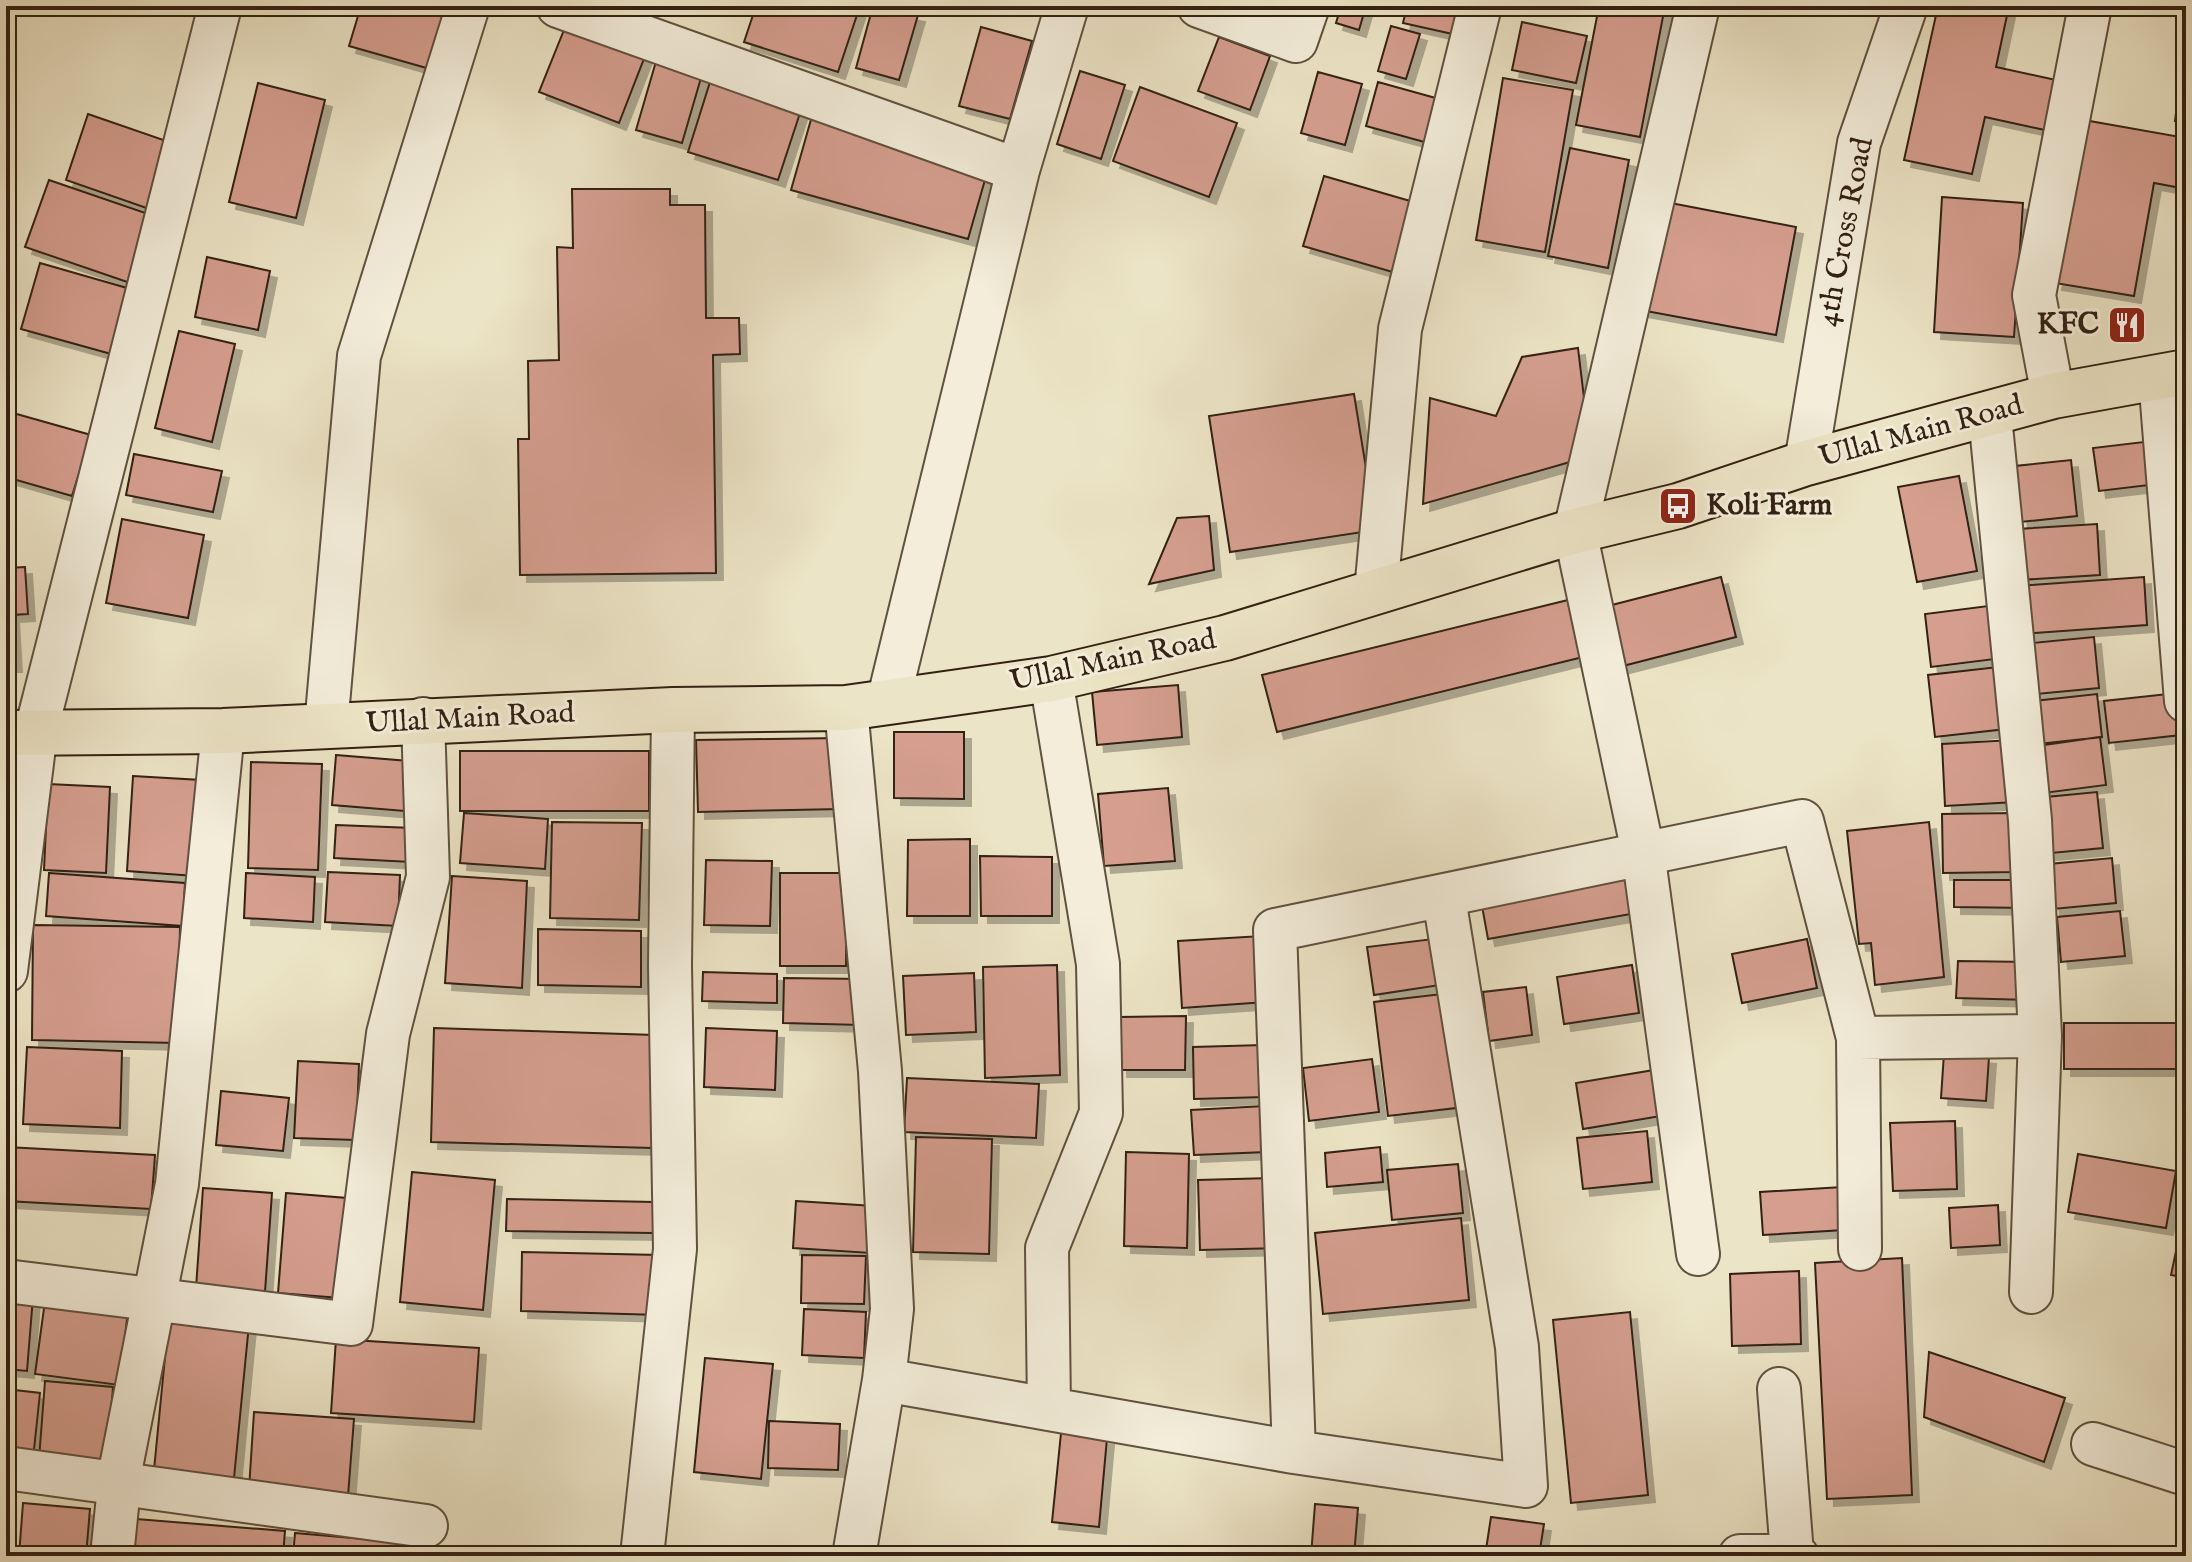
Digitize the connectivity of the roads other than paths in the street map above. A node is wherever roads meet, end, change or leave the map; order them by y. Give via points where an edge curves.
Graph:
1 (220, 6) edge
2 (468, 6) edge
3 (558, 6) edge
4 (1067, 6) edge
5 (1199, 6) edge
6 (1308, 6) edge
7 (1480, 6) edge
8 (1698, 6) edge
9 (1906, 6) edge
10 (2090, 6) edge
11 (1018, 170) junction
12 (2173, 375) edge
13 (2053, 396) junction
14 (1990, 416) junction
15 (1806, 463) junction
16 (1575, 531) junction
17 (1376, 592) junction
18 (1051, 679) junction
19 (2186, 701) edge
20 (867, 705) junction
21 (673, 710) junction
22 (423, 719) junction
23 (326, 726) junction
24 (223, 731) junction
25 (21, 732) edge
26 (1643, 852) junction
27 (1444, 898) junction
28 (6, 971) edge
29 (2040, 1036) junction
30 (1858, 1038) junction
31 (1860, 1249) dead end
32 (1698, 1254) dead end
33 (6, 1281) edge
34 (2031, 1292) dead end
35 (154, 1299) junction
36 (884, 1380) junction
37 (1779, 1389) dead end
38 (1049, 1409) junction
39 (2093, 1444) dead end
40 (1294, 1452) junction
41 (6, 1468) edge
42 (2186, 1474) edge
43 (121, 1485) junction
44 (426, 1526) dead end
45 (1794, 1555) edge
46 (112, 1556) edge
47 (642, 1556) edge
48 (854, 1556) edge
49 (1740, 1556) edge

1 - 25 street
2 - 23 street via 359,356
3 - 11 street
4 - 11 street
5 - 6 street via 1296,41
7 - 17 street via 1400,329
8 - 16 street
9 - 15 street, 4th Cross Road via 1859,143
10 - 13 street via 2034,295
11 - 20 street
12 - 13 main road, Ullal Main Road
12 - 19 street
13 - 14 main road, Ullal Main Road
14 - 15 main road, Ullal Main Road
14 - 29 street via 2030,820
15 - 16 main road, Ullal Main Road via 1678,506
16 - 17 main road, Ullal Main Road
16 - 26 street
17 - 18 main road, Ullal Main Road via 1225,638
18 - 20 main road, Ullal Main Road
18 - 38 street via 1098,964 1101,1113 1047,1248
20 - 21 main road, Ullal Main Road
20 - 36 street via 892,1309
21 - 22 main road, Ullal Main Road
21 - 47 street via 675,1249
22 - 23 main road, Ullal Main Road
22 - 35 street via 428,877 388,1034 351,1324
23 - 24 main road, Ullal Main Road
24 - 25 main road, Ullal Main Road
24 - 35 street via 177,1184
25 - 28 street
26 - 27 street
26 - 30 street via 1802,821
26 - 32 street
27 - 40 street via 1275,930
27 - 40 street via 1517,1347 1526,1486
29 - 30 street
29 - 34 street
30 - 31 street
33 - 35 street
35 - 43 street
36 - 38 street
36 - 48 street
37 - 45 street
38 - 40 street
39 - 42 street
41 - 43 street
43 - 44 street
43 - 46 street
45 - 49 street

